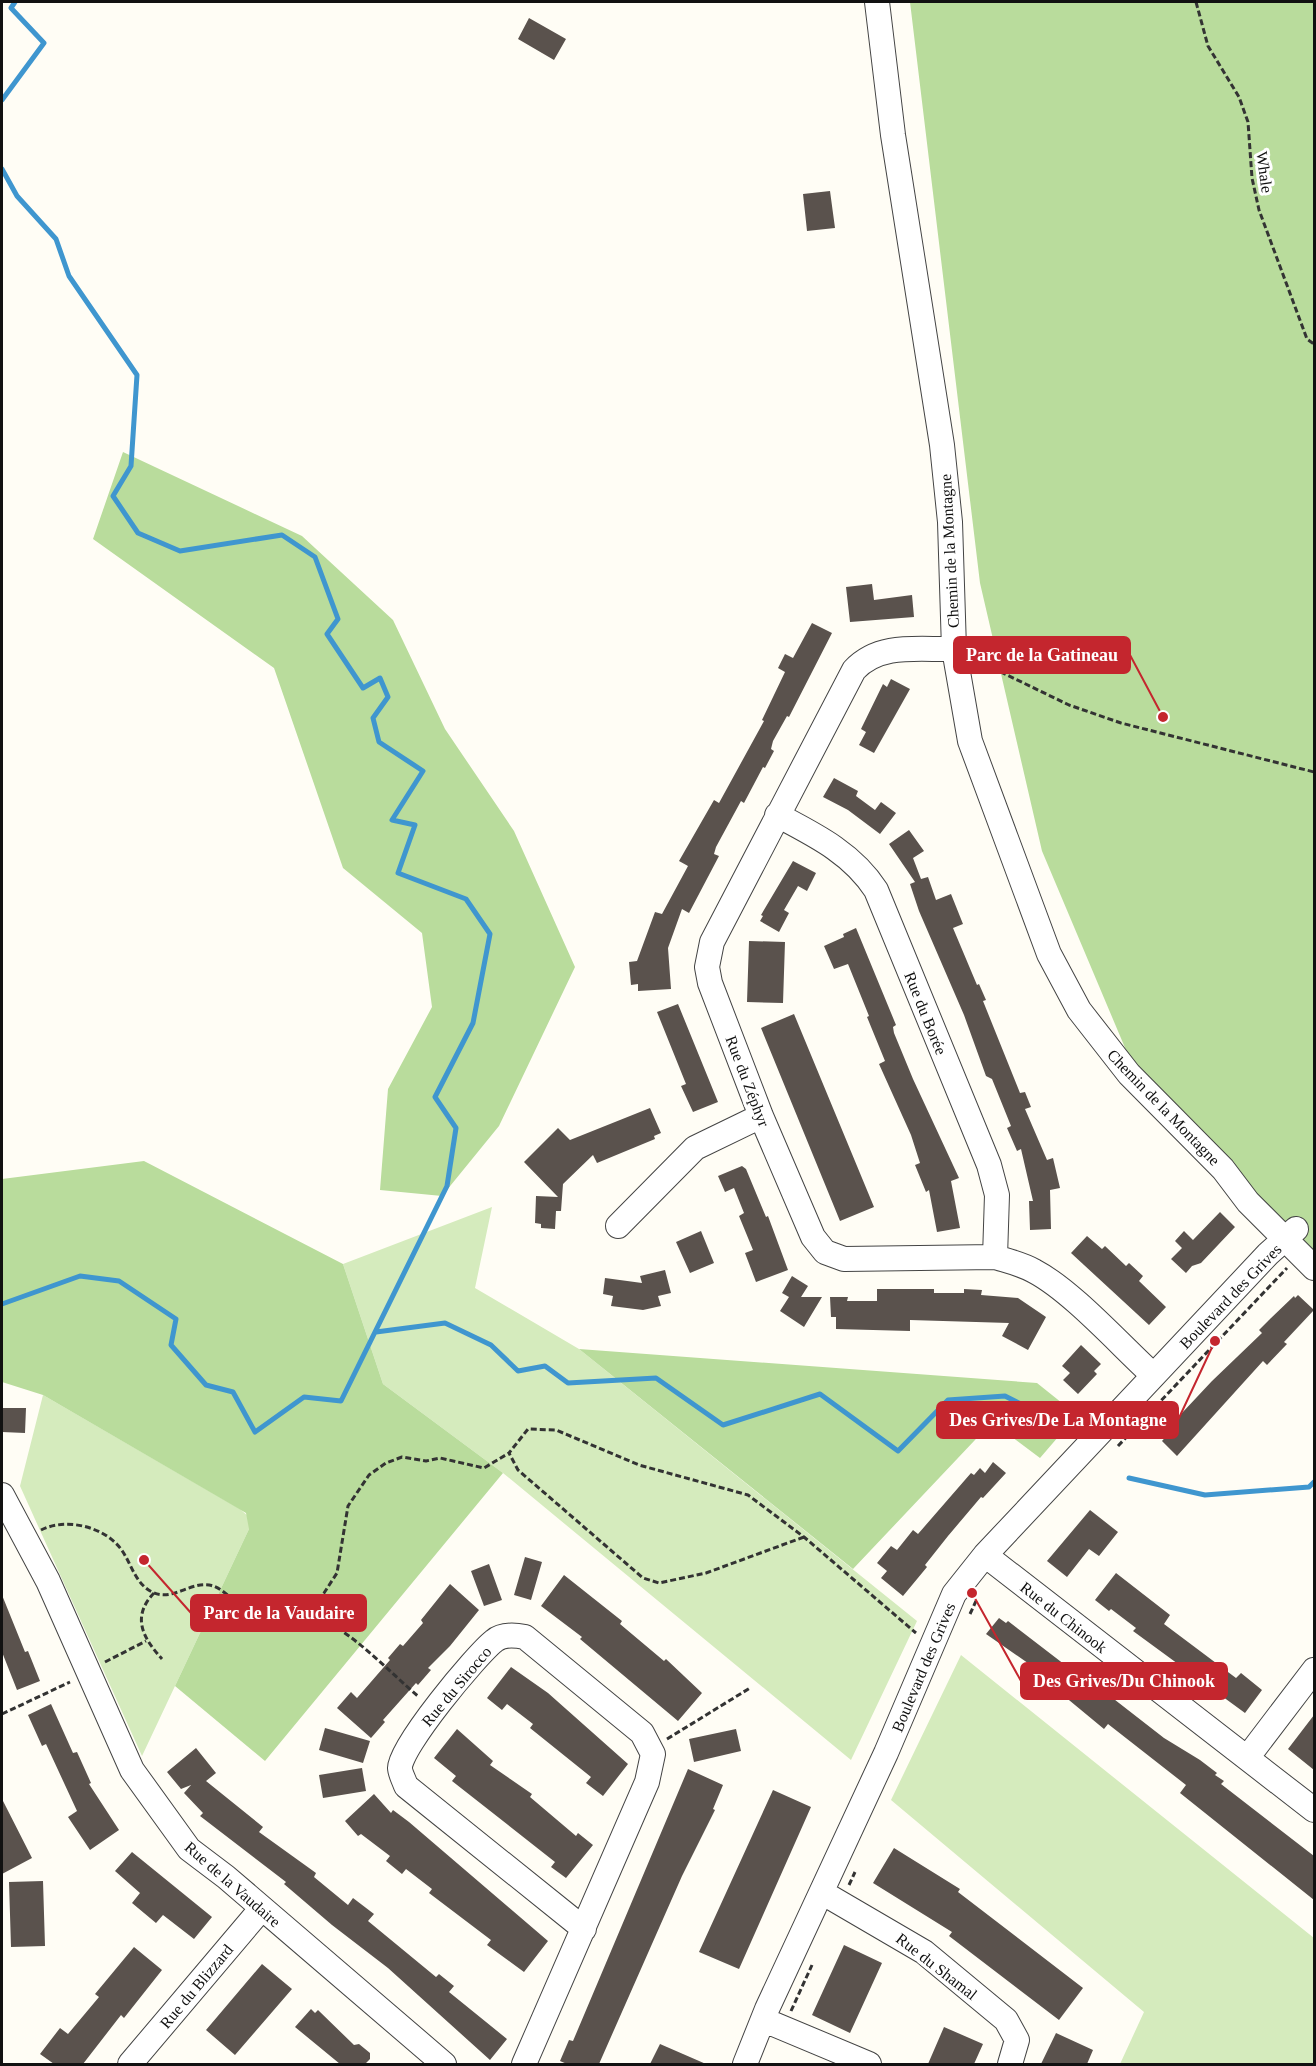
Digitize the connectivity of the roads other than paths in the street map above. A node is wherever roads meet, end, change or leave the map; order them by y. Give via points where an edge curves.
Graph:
1 (877, 2) edge
2 (954, 650) junction
3 (777, 815) junction
4 (761, 1116) junction
5 (618, 1226) dead end
6 (1302, 1248) edge
7 (995, 1257) junction
8 (1153, 1375) junction
9 (2, 1495) edge
10 (985, 1555) junction
11 (1314, 1670) edge
12 (1247, 1758) junction
13 (1314, 1810) edge
14 (831, 1898) junction
15 (262, 1908) junction
16 (584, 1929) junction
17 (774, 2023) junction
18 (130, 2064) edge
19 (444, 2064) edge
20 (524, 2064) edge
21 (744, 2064) edge
22 (869, 2064) edge
23 (1010, 2064) edge

1 - 2 street, Chemin de la Montagne via 893,135 945,467
2 - 3 street, Rue du Zéphyr via 889,650 862,662 854,670
2 - 6 street, Chemin de la Montagne via 970,741 1059,975 1079,1010 1129,1074 1223,1169 1248,1202
3 - 4 street, Rue du Zéphyr via 712,942 707,967
3 - 7 street, Rue du Borée via 844,853 876,890 989,1165 997,1195
4 - 5 street via 695,1148
4 - 7 street, Rue du Zéphyr via 813,1237 825,1252 844,1259
6 - 8 street, Boulevard des Grives via 1268,1254
7 - 8 street, Rue du Zéphyr via 1016,1263 1049,1281
8 - 10 street, Boulevard des Grives
9 - 15 street, Rue de la Vaudaire via 25,1536 132,1770 189,1849
10 - 12 street, Rue du Chinook
10 - 14 street, Boulevard des Grives via 954,1594
11 - 12 street
12 - 13 street, Rue du Chinook
14 - 17 street, Boulevard des Grives
14 - 23 street, Rue du Shamal via 924,1952 1006,2020 1017,2040
15 - 18 street, Rue du Blizzard
15 - 19 street, Rue de la Vaudaire
16 - 16 street, Rue du Sirocco via 406,1786 400,1767 406,1748 434,1710 495,1640 511,1635 525,1637 642,1733 653,1754 647,1782
16 - 20 street
17 - 21 street, Boulevard des Grives
17 - 22 street

